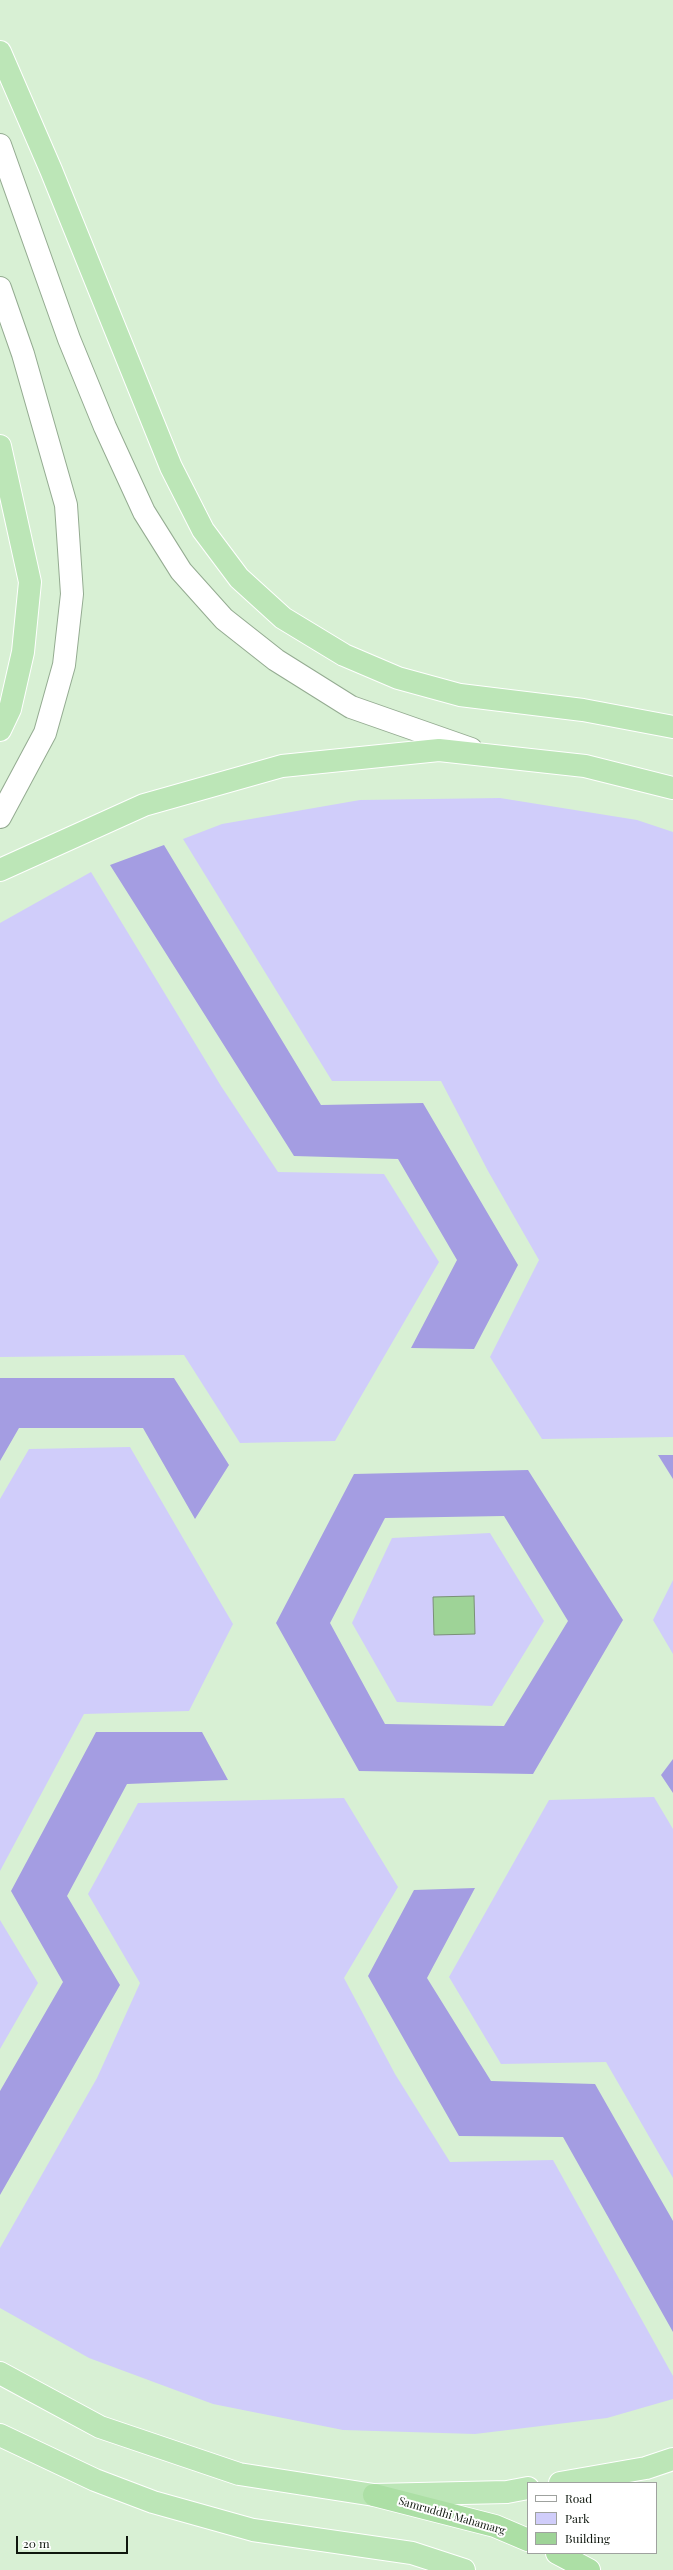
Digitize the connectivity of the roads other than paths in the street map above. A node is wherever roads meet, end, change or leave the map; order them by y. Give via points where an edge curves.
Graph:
1 (0, 52) edge
2 (0, 145) edge
3 (0, 288) edge
4 (0, 446) edge
5 (673, 727) edge
6 (0, 730) edge
7 (488, 755) junction
8 (673, 788) edge
9 (0, 816) edge
10 (0, 870) edge
11 (0, 2373) edge
12 (0, 2435) edge
13 (673, 2459) edge
14 (566, 2482) edge
15 (527, 2488) edge
16 (374, 2495) junction
17 (527, 2540) edge
18 (559, 2554) edge
19 (464, 2570) edge
20 (589, 2570) edge

1 - 5 highway via 51,170 171,467 203,530 240,578 283,618 344,656 398,678 460,695 583,710
2 - 7 street via 69,339 105,427 144,512 181,571 224,619 276,660 351,707
3 - 9 street via 23,354 66,505 72,594 64,665 45,733
4 - 6 highway via 30,582 23,652 10,709
7 - 8 highway via 585,766
7 - 10 highway via 439,750 282,766 144,805
11 - 16 highway via 100,2427 240,2474
12 - 19 highway via 95,2480 153,2502 253,2530 412,2553
13 - 14 highway via 646,2468
15 - 16 highway via 507,2492
16 - 17 highway, Samruddhi Mahamarg via 494,2526
18 - 20 highway

